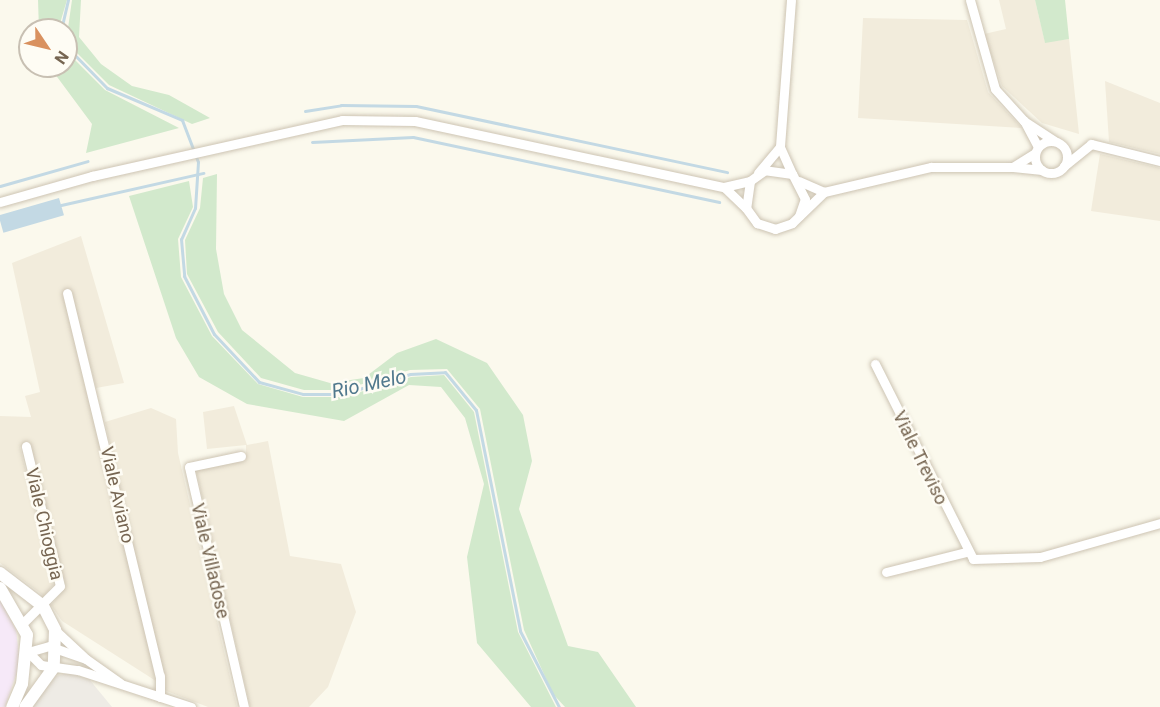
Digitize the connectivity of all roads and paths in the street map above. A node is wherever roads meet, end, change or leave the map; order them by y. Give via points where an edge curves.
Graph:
1 (791, 0) edge
2 (970, 0) edge
3 (1024, 121) junction
4 (1055, 141) junction
5 (780, 147) junction
6 (1037, 150) junction
7 (1160, 161) edge
8 (1064, 166) junction
9 (1013, 167) junction
10 (1042, 170) junction
11 (753, 178) junction
12 (796, 178) junction
13 (724, 187) junction
14 (824, 192) junction
15 (0, 202) edge
16 (746, 208) junction
17 (799, 216) junction
18 (67, 293) dead end
19 (875, 364) dead end
20 (26, 446) dead end
21 (241, 456) dead end
22 (1160, 523) edge
23 (966, 552) junction
24 (885, 572) dead end
25 (0, 573) edge
26 (0, 588) edge
27 (42, 606) junction
28 (23, 623) junction
29 (55, 630) junction
30 (58, 650) junction
31 (27, 652) junction
32 (86, 659) junction
33 (54, 667) junction
34 (120, 683) junction
35 (160, 698) junction
36 (12, 707) edge
37 (25, 707) edge
38 (191, 707) edge
39 (244, 707) edge

1 - 5 street
2 - 3 street via 995,89
3 - 4 street
3 - 6 street
4 - 6 street
4 - 8 street via 1066,151
5 - 11 street
5 - 12 street
6 - 9 street
6 - 10 street
7 - 8 street via 1091,144
8 - 10 street via 1056,172
9 - 10 street
9 - 14 street via 931,167
11 - 12 street via 775,168
11 - 13 street
11 - 16 street
12 - 14 street
12 - 17 street via 805,198
13 - 15 street via 415,121 342,120 92,176
13 - 16 street
14 - 17 street
16 - 17 street via 757,223 775,229
18 - 35 street, Viale Aviano via 160,676
19 - 23 street, Viale Treviso
20 - 27 street, Viale Chioggia via 60,586
21 - 39 street, Viale Villadose via 189,467
22 - 23 street via 1018,560 982,562
23 - 24 street
25 - 27 street
26 - 28 street
27 - 28 street, Viale Chioggia
27 - 29 street
28 - 31 street
29 - 30 street
29 - 32 street
30 - 31 street via 40,646
30 - 32 street
30 - 33 street
31 - 33 street via 41,665
31 - 36 street
32 - 34 street
33 - 34 street
33 - 37 street
34 - 35 street
35 - 38 street

